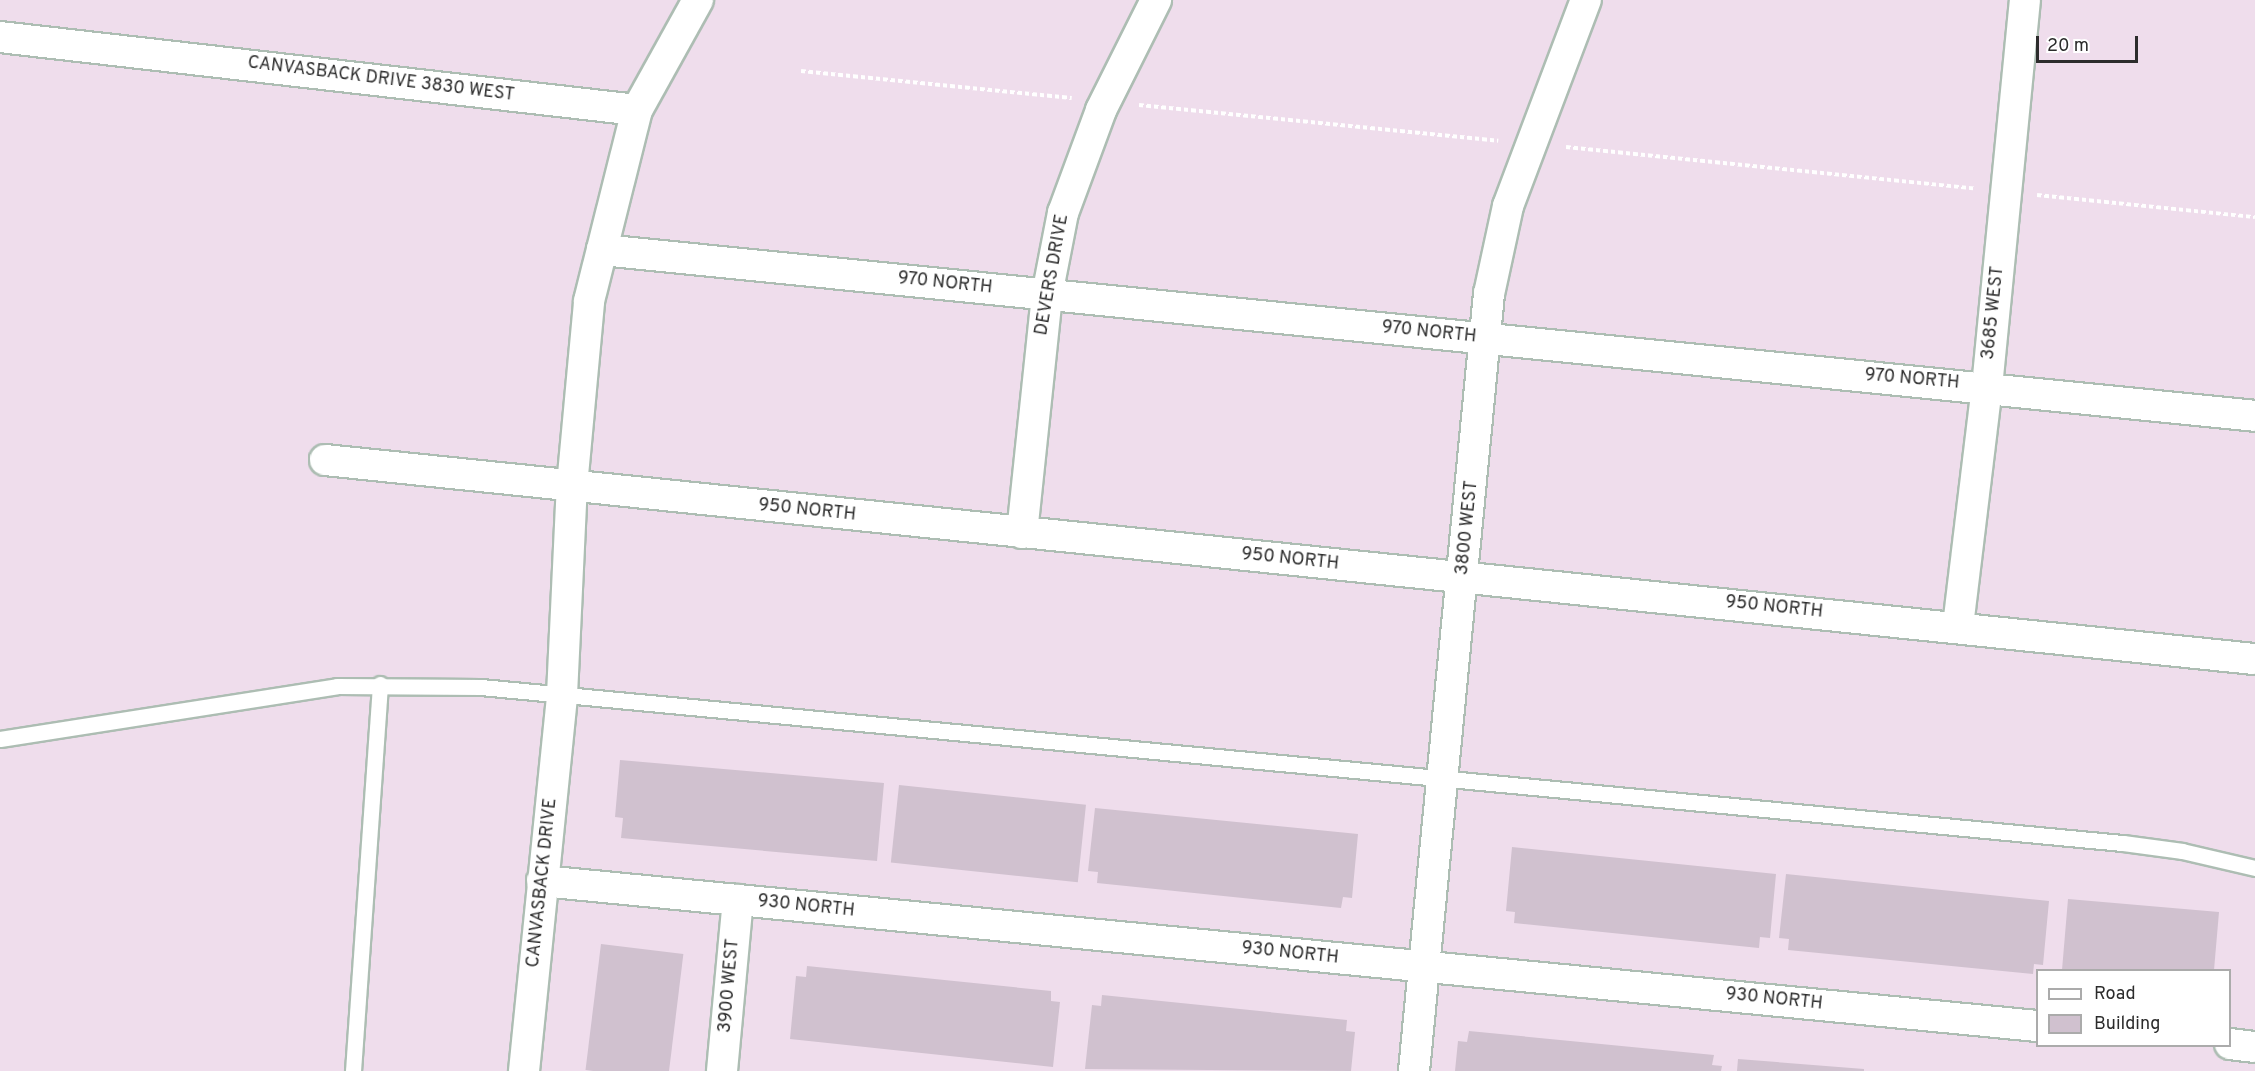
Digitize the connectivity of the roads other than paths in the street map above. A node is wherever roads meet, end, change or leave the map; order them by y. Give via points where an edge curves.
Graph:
1 (698, 0) edge
2 (1156, 0) edge
3 (1586, 0) edge
4 (2025, 0) edge
5 (0, 37) edge
6 (637, 110) junction
7 (602, 249) junction
8 (1047, 295) junction
9 (1486, 338) junction
10 (1987, 387) junction
11 (2255, 416) edge
12 (325, 460) dead end
13 (572, 486) junction
14 (1022, 533) junction
15 (1463, 578) junction
16 (1958, 626) junction
17 (2255, 659) edge
18 (380, 684) junction
19 (562, 695) junction
20 (0, 739) edge
21 (1443, 781) junction
22 (2255, 868) edge
23 (542, 881) junction
24 (738, 900) junction
25 (1425, 967) junction
26 (2036, 1026) edge
27 (2231, 1044) edge
28 (2255, 1047) edge
29 (353, 1071) edge
30 (524, 1071) edge
31 (722, 1071) edge
32 (1414, 1071) edge

1 - 6 street
2 - 8 street, DEVERS DRIVE via 1080,161 1063,213
3 - 9 street, 3800 WEST via 1508,206 1490,294
4 - 10 street, 3685 WEST
5 - 6 street, CANVASBACK DRIVE 3830 WEST
6 - 7 street, CANVASBACK DRIVE
7 - 8 street, 970 NORTH
7 - 13 street, CANVASBACK DRIVE via 590,301
8 - 9 street, 970 NORTH
8 - 14 street, DEVERS DRIVE
9 - 10 street, 970 NORTH
9 - 15 street, 3800 WEST
10 - 11 street, 970 NORTH
10 - 16 street, 3685 WEST
12 - 13 street, 950 NORTH
13 - 14 street, 950 NORTH
13 - 19 street, CANVASBACK DRIVE
14 - 15 street, 950 NORTH
15 - 16 street, 950 NORTH
15 - 21 street, 3800 WEST
16 - 17 street, 950 NORTH
18 - 19 lane via 481,687
18 - 20 lane via 337,686
18 - 29 lane
19 - 21 lane
19 - 23 street, CANVASBACK DRIVE
21 - 22 lane via 2152,846
21 - 25 street, 3800 WEST
23 - 24 street, 930 NORTH
23 - 30 street, CANVASBACK DRIVE
24 - 25 street, 930 NORTH
24 - 31 street, 3900 WEST
25 - 26 street, 930 NORTH
25 - 32 street, 3800 WEST
27 - 28 street

